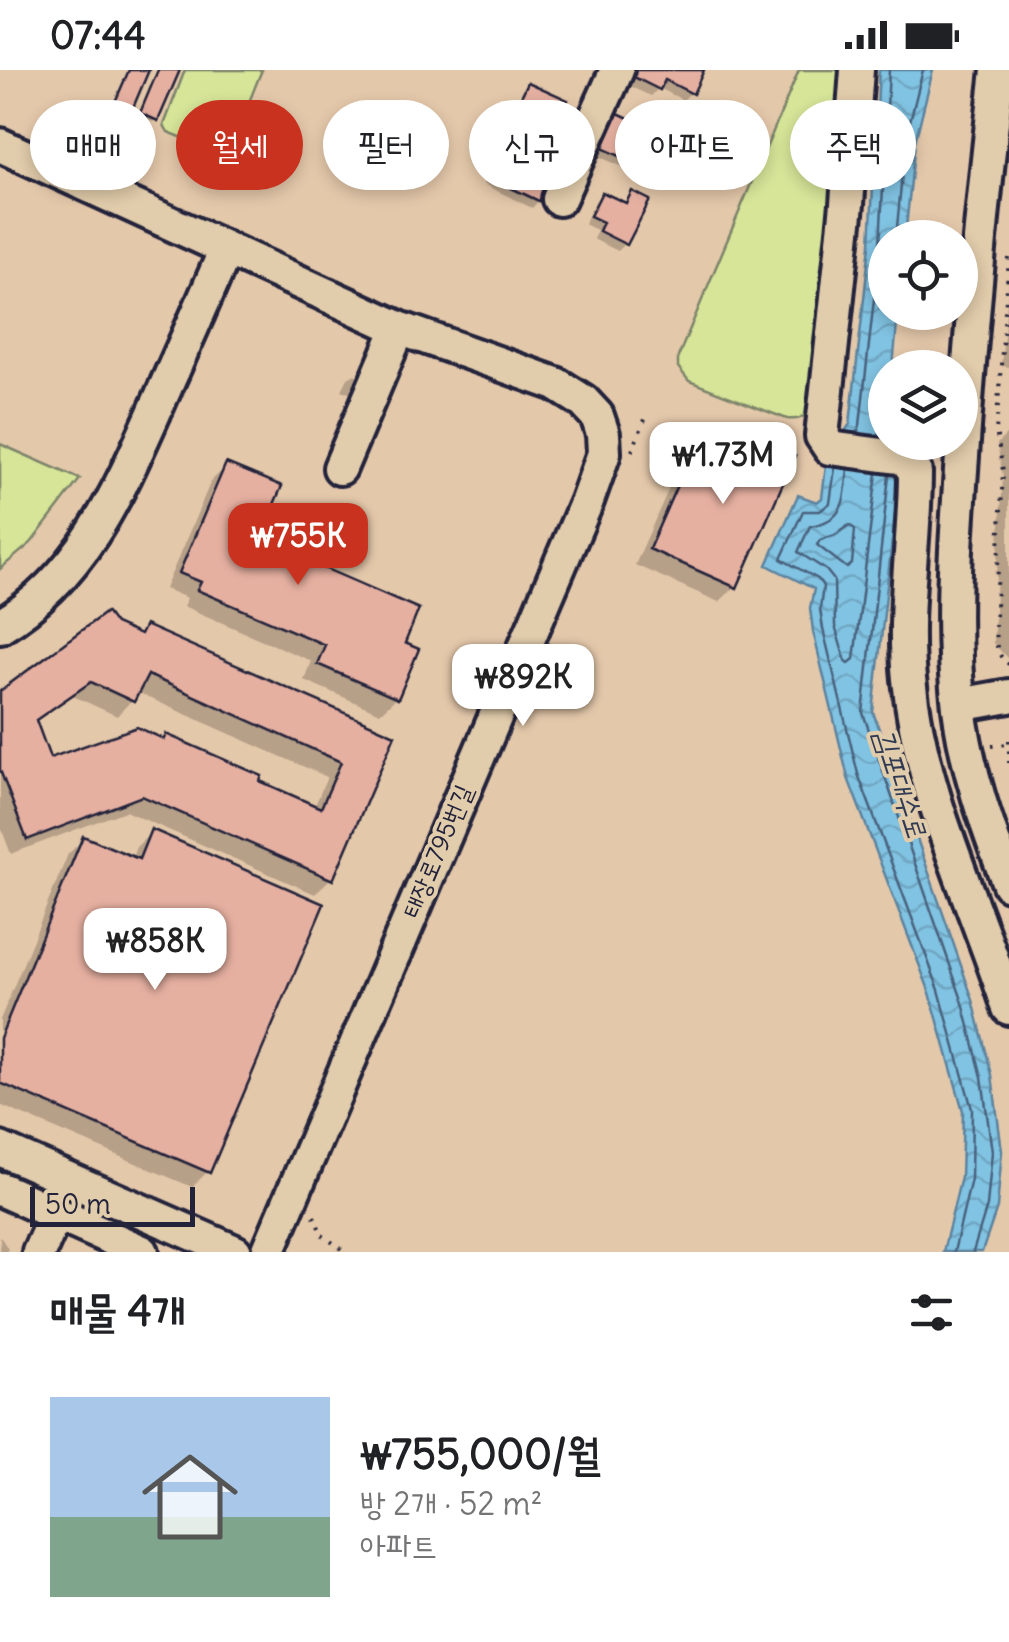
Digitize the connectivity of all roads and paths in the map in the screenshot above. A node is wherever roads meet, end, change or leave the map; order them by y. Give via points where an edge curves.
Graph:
1 (617, 70) edge
2 (857, 70) edge
3 (998, 70) edge
4 (0, 145) edge
5 (560, 199) dead end
6 (994, 220) edge
7 (226, 249) junction
8 (1009, 258) edge
9 (405, 331) junction
10 (347, 471) dead end
11 (0, 626) edge
12 (1009, 664) edge
13 (1009, 696) edge
14 (959, 705) junction
15 (1009, 740) edge
16 (1009, 763) edge
17 (1009, 884) edge
18 (1009, 1008) edge
19 (0, 1149) edge
20 (0, 1189) edge
21 (56, 1214) junction
22 (39, 1252) edge
23 (142, 1252) edge
24 (235, 1252) edge
25 (248, 1252) edge
26 (268, 1252) edge

1 - 5 street
2 - 18 street via 822,436 830,448 905,458 915,472 907,584 914,715 930,782
3 - 6 street
4 - 7 street, 태장로795번길
6 - 14 street via 957,540
7 - 9 street, 태장로795번길
7 - 11 street via 96,533 47,588
8 - 12 path via 996,431 1004,471 995,626 1000,658
9 - 10 street
9 - 25 street, 태장로795번길 via 454,362 551,402 582,428 587,460
9 - 26 street, 태장로795번길 via 556,384 597,416 604,453
13 - 14 street
14 - 17 street via 977,796
15 - 16 path
19 - 24 street
20 - 21 street
21 - 22 street
21 - 23 street

